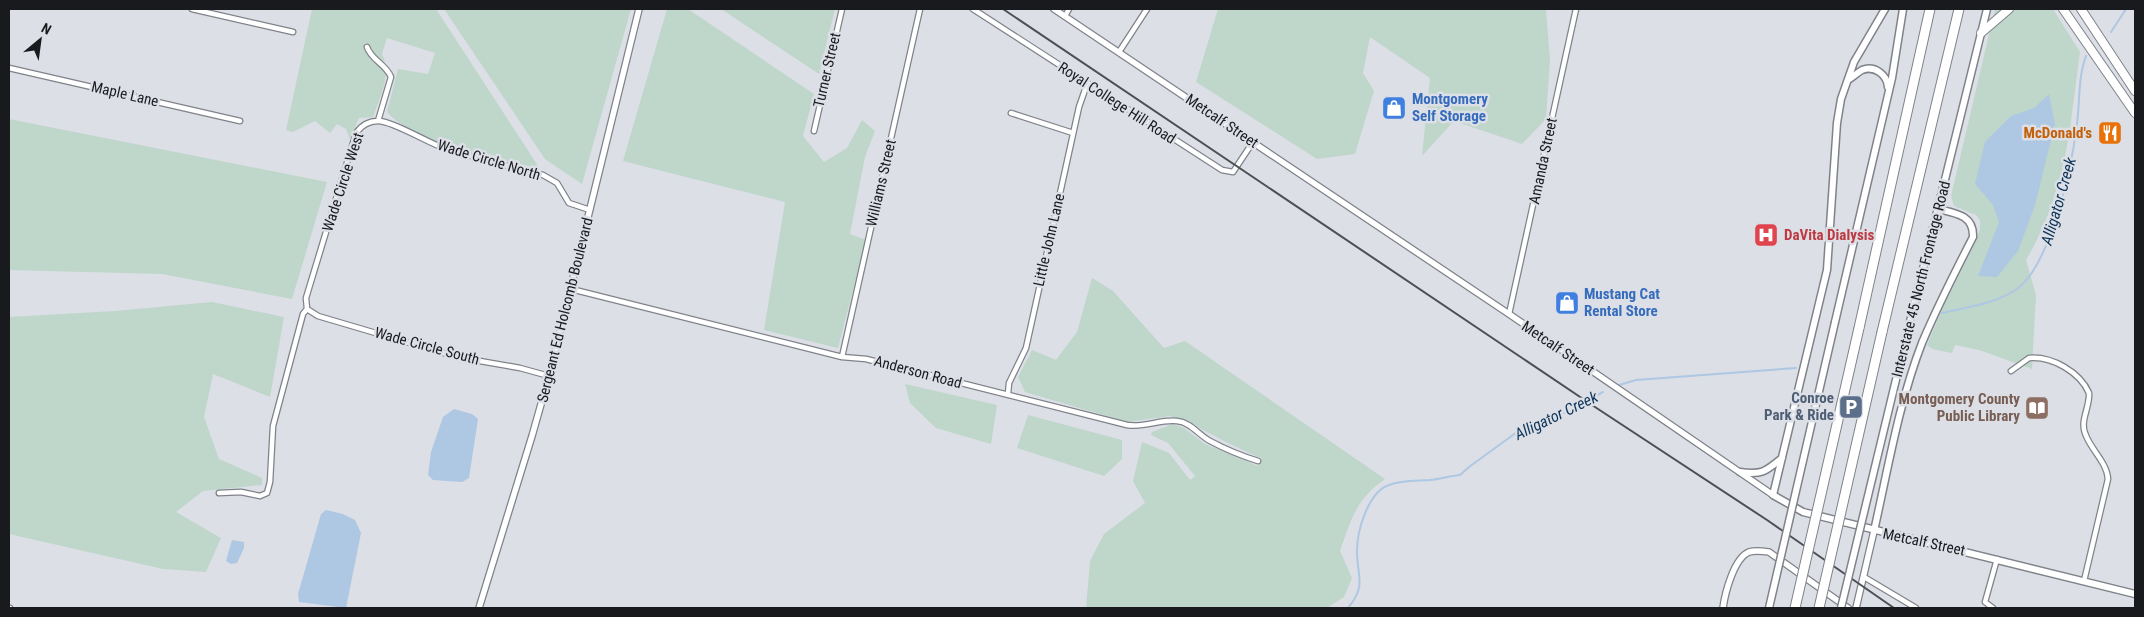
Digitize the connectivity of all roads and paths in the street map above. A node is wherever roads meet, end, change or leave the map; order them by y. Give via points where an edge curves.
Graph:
1 (192, 9) edge
2 (639, 9) edge
3 (842, 9) edge
4 (920, 9) edge
5 (973, 9) edge
6 (1054, 9) edge
7 (1069, 9) edge
8 (1147, 9) edge
9 (1576, 9) edge
10 (1885, 9) edge
11 (1903, 9) edge
12 (1930, 9) edge
13 (1959, 9) edge
14 (1987, 9) edge
15 (2009, 9) edge
16 (2063, 9) edge
17 (2081, 9) edge
18 (2087, 9) edge
19 (1065, 16) junction
20 (2088, 19) junction
21 (293, 32) dead end
22 (1981, 33) junction
23 (367, 47) dead end
24 (1119, 52) junction
25 (9, 68) edge
26 (1848, 80) junction
27 (1087, 84) junction
28 (2135, 91) edge
29 (1889, 92) junction
30 (2131, 102) edge
31 (1011, 113) dead end
32 (2135, 113) edge
33 (240, 121) dead end
34 (378, 121) junction
35 (814, 131) dead end
36 (1073, 133) junction
37 (1253, 142) junction
38 (1938, 208) junction
39 (590, 210) junction
40 (571, 290) junction
41 (307, 309) junction
42 (1509, 314) junction
43 (842, 357) junction
44 (2011, 371) dead end
45 (549, 376) junction
46 (1008, 394) junction
47 (1782, 457) junction
48 (1258, 461) dead end
49 (1740, 472) junction
50 (219, 493) dead end
51 (1774, 495) junction
52 (1874, 531) junction
53 (1997, 559) junction
54 (1864, 577) junction
55 (2084, 581) junction
56 (2135, 594) edge
57 (479, 608) edge
58 (1722, 608) edge
59 (1769, 608) edge
60 (1796, 608) edge
61 (1819, 608) edge
62 (1841, 608) edge
63 (1848, 608) edge
64 (1856, 608) edge
65 (1916, 608) edge
66 (1993, 608) edge

1 - 21 street
2 - 39 street, Sergeant Ed Holcomb Boulevard
3 - 35 street, Turner Street
4 - 43 street, Williams Street
5 - 27 street, Royal College Hill Road
6 - 19 street, Metcalf Street
7 - 19 street
8 - 24 street
9 - 42 street, Amanda Street
10 - 26 main road via 1854,62
11 - 29 main road
12 - 60 highway, bridge
13 - 61 highway, bridge
14 - 22 main road, Interstate 45 North Frontage Road
15 - 22 main road
16 - 30 main road
17 - 20 main road
18 - 20 main road
19 - 24 street, Metcalf Street
20 - 28 main road
22 - 38 main road, Interstate 45 North Frontage Road
23 - 34 street, Wade Circle West via 391,77
24 - 37 street, Metcalf Street
25 - 33 street, Maple Lane
26 - 29 main road via 1863,70 1881,72 1888,79
26 - 47 main road via 1837,123 1827,270
27 - 36 street, Little John Lane
27 - 37 street, Royal College Hill Road via 1222,170 1233,172
29 - 59 main road, bridge
30 - 32 main road
31 - 36 street
34 - 39 street, Wade Circle North via 387,122 438,146 543,175 556,183 569,203
34 - 41 street, Wade Circle West via 362,126 356,133 306,298
36 - 46 street, Little John Lane via 1026,348 1009,383
37 - 42 street, Metcalf Street
38 - 52 main road via 1968,220 1973,237 1920,350 1901,413
38 - 62 main road, Interstate 45 North Frontage Road, bridge
39 - 40 street, Sergeant Ed Holcomb Boulevard
40 - 43 street, Anderson Road
40 - 45 street, Sergeant Ed Holcomb Boulevard
41 - 45 street, Wade Circle South via 318,316 457,357
41 - 50 street, Wade Circle West via 273,426 267,493 260,496 241,492
42 - 49 street, Metcalf Street
43 - 46 street, Anderson Road via 866,358
44 - 55 street via 2029,358 2048,360 2065,367 2089,394 2084,432 2108,479
45 - 57 street, Sergeant Ed Holcomb Boulevard
46 - 48 street, Anderson Road via 1127,425 1178,421 1211,441
47 - 49 main road via 1766,471 1757,474
47 - 51 main road
49 - 51 street, Metcalf Street
51 - 52 main road, Metcalf Street via 1802,512
52 - 53 main road, Metcalf Street
52 - 54 street
53 - 55 main road, Metcalf Street
53 - 66 street via 1985,596 1985,602
54 - 64 street
54 - 65 street
55 - 56 main road, Metcalf Street
58 - 63 street via 1732,572 1742,557 1757,551 1769,552

